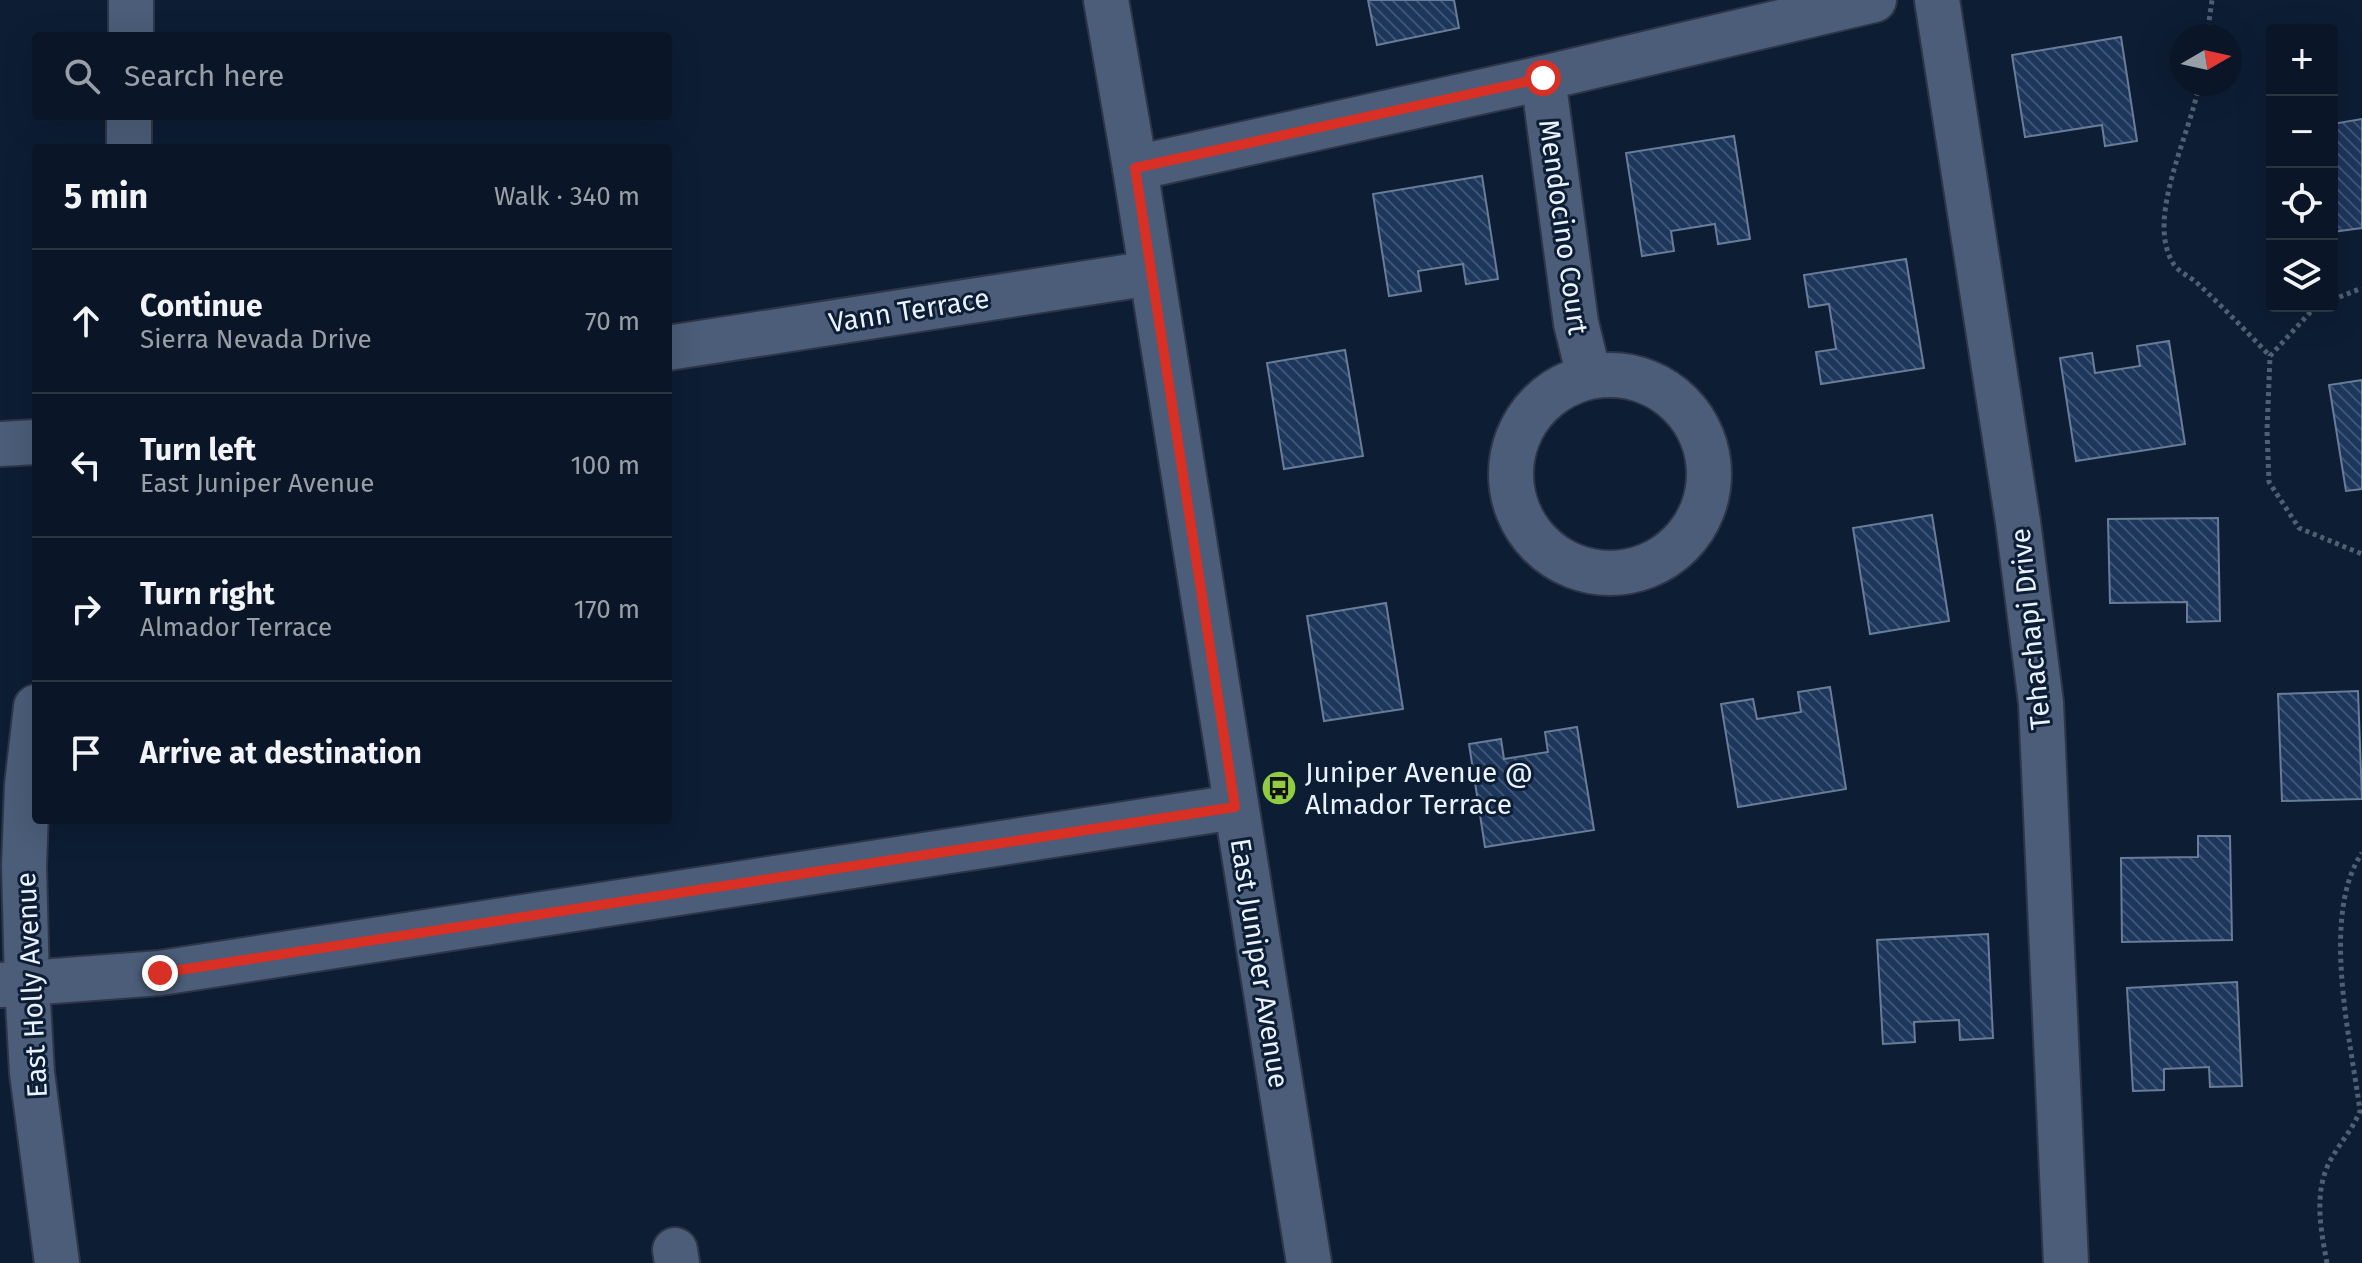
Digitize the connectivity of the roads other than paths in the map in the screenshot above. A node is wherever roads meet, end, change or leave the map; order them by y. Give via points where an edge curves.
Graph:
1 (131, 0) edge
2 (1106, 0) edge
3 (1874, 0) edge
4 (1937, 0) edge
5 (131, 32) edge
6 (1543, 78) junction
7 (129, 120) edge
8 (129, 144) edge
9 (1135, 168) junction
10 (1151, 273) junction
11 (672, 347) edge
12 (1589, 376) junction
13 (32, 442) edge
14 (0, 444) edge
15 (32, 743) edge
16 (1235, 807) junction
17 (14, 985) edge
18 (57, 1263) edge
19 (1309, 1263) edge
20 (2066, 1263) edge

1 - 5 street
2 - 9 street, East Juniper Avenue
3 - 6 street
4 - 20 street, Tehachapi Drive via 2041,703
6 - 9 street
6 - 12 street, Mendocino Court via 1576,323
7 - 8 street
9 - 10 street, East Juniper Avenue
10 - 11 street, Vann Terrace
10 - 16 street, East Juniper Avenue
12 - 12 street via 1557,389 1531,412 1515,443 1510,477 1518,511 1535,540 1563,562 1596,573 1630,572 1663,559 1688,536 1704,505 1709,470 1702,437 1683,408 1656,386 1624,375
13 - 14 street
15 - 17 street, East Holly Avenue
16 - 17 street via 160,973
16 - 19 street, East Juniper Avenue
17 - 18 street, East Holly Avenue via 32,1073

